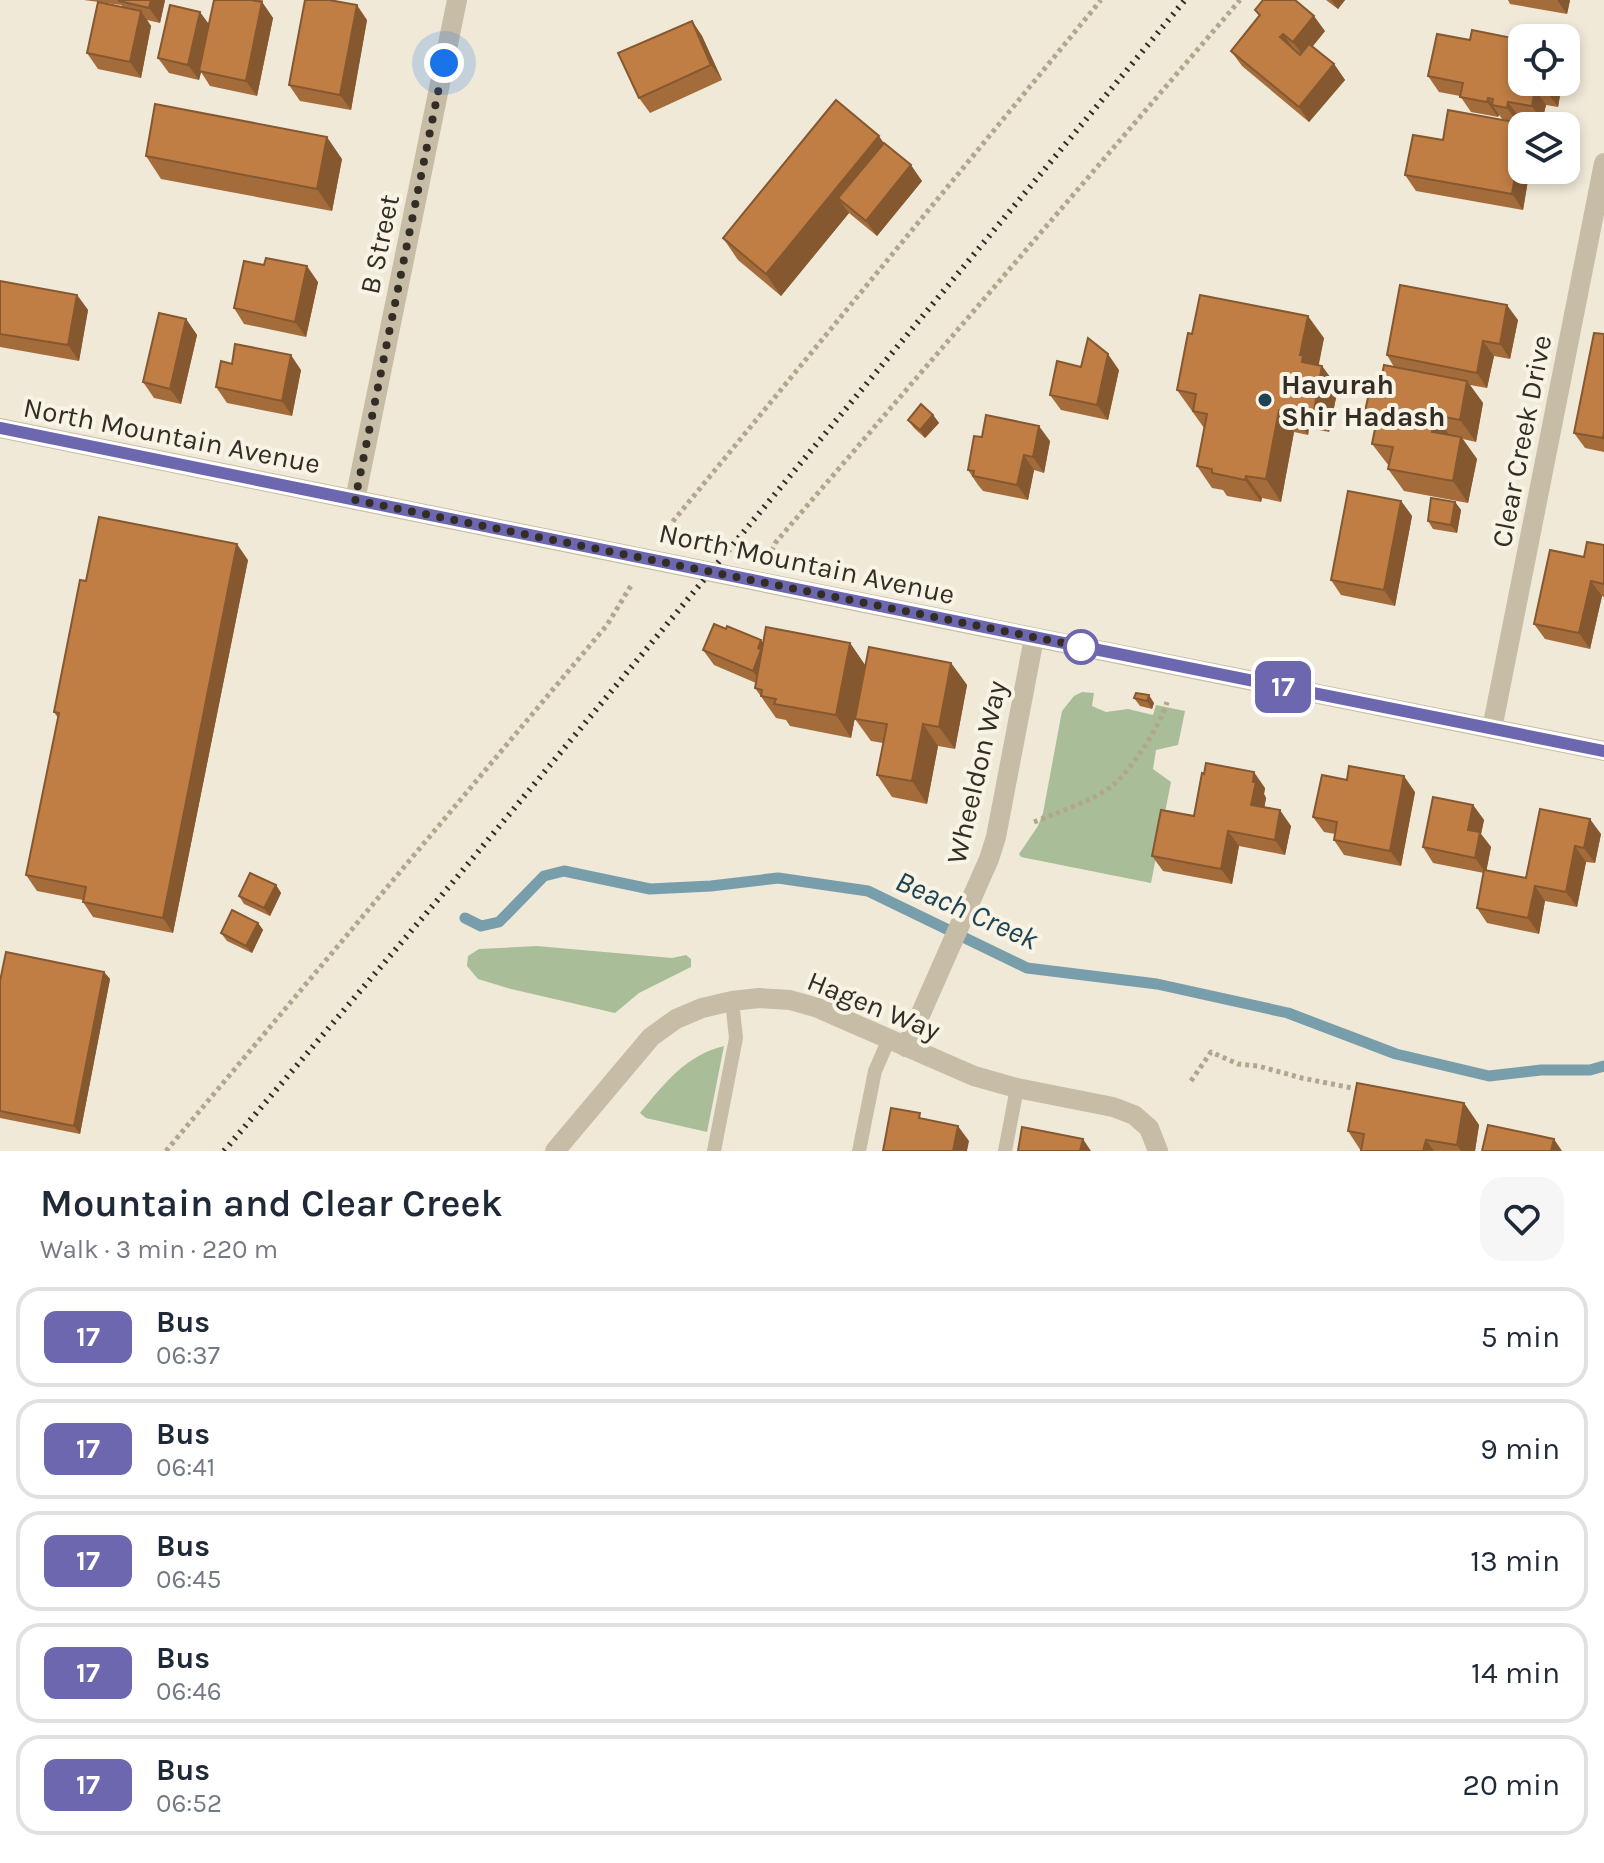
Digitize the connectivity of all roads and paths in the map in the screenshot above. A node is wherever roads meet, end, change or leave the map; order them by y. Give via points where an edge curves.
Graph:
1 (457, 0) edge
2 (1101, 0) edge
3 (1240, 0) edge
4 (1604, 163) edge
5 (0, 428) edge
6 (355, 500) junction
7 (674, 520) dead end
8 (755, 580) junction
9 (623, 598) dead end
10 (1034, 638) junction
11 (1167, 702) dead end
12 (1492, 729) junction
13 (1604, 751) edge
14 (1034, 822) dead end
15 (732, 1001) junction
16 (897, 1043) junction
17 (1191, 1081) dead end
18 (1017, 1088) junction
19 (1352, 1088) edge
20 (166, 1151) edge
21 (555, 1151) edge
22 (714, 1151) edge
23 (859, 1151) edge
24 (1005, 1151) edge
25 (1158, 1151) edge

1 - 6 street, B Street
2 - 7 path
3 - 8 path via 776,542
4 - 12 street, Clear Creek Drive
5 - 6 street, North Mountain Avenue
6 - 8 street, North Mountain Avenue
8 - 10 street, North Mountain Avenue
9 - 20 path via 607,625
10 - 12 street, North Mountain Avenue
10 - 16 street, Wheeldon Way via 996,837 929,995
11 - 14 path via 1156,729 1114,785
12 - 13 street, North Mountain Avenue
15 - 16 street, Hagen Way via 790,1000
15 - 21 street, Hagen Way via 676,1019 651,1037
15 - 22 lane via 736,1038
16 - 18 street, Hagen Way
16 - 23 lane via 875,1071
17 - 19 path via 1211,1052 1238,1064
18 - 24 lane
18 - 25 street, Hagen Way via 1134,1115 1149,1128

